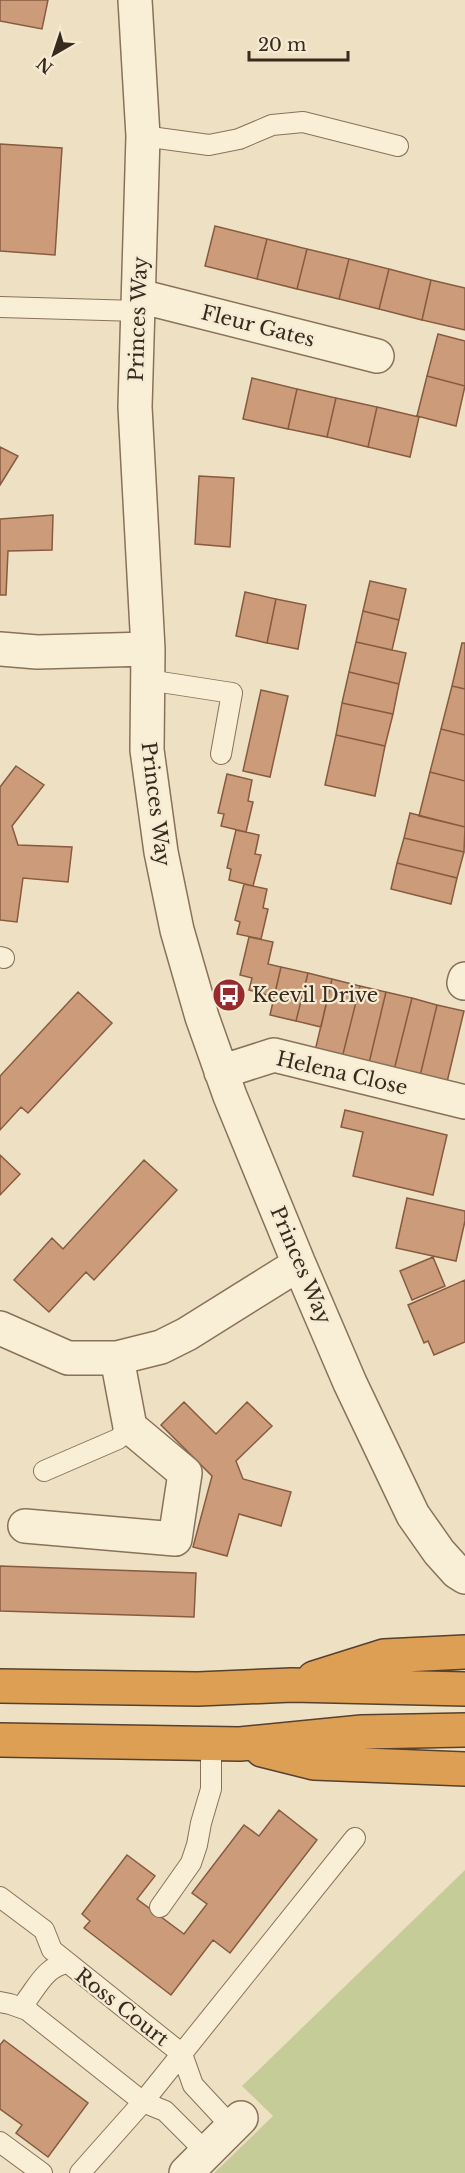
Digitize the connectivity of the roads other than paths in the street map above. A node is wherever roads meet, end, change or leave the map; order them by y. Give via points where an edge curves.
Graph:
1 (135, 0) edge
2 (143, 136) junction
3 (398, 146) dead end
4 (138, 304) junction
5 (0, 307) edge
6 (377, 356) dead end
7 (0, 649) edge
8 (148, 665) junction
9 (221, 754) dead end
10 (221, 1072) junction
11 (465, 1102) edge
12 (300, 1264) junction
13 (0, 1328) edge
14 (117, 1358) junction
15 (129, 1427) junction
16 (44, 1471) dead end
17 (25, 1526) dead end
18 (465, 1577) edge
19 (465, 1652) edge
20 (292, 1685) junction
21 (0, 1686) edge
22 (465, 1689) edge
23 (465, 1730) edge
24 (0, 1740) edge
25 (225, 1744) junction
26 (465, 1769) edge
27 (355, 1838) dead end
28 (0, 1897) edge
29 (160, 1907) dead end
30 (68, 1963) junction
31 (0, 2002) edge
32 (27, 2010) junction
33 (182, 2054) junction
34 (143, 2102) junction
35 (236, 2123) joint
36 (0, 2142) edge
37 (196, 2163) edge
38 (42, 2173) edge
39 (80, 2173) edge

1 - 2 street, Princes Way
2 - 3 lane via 209,145 239,139 272,125 303,122
2 - 4 street, Princes Way
4 - 5 lane
4 - 6 street, Fleur Gates
4 - 8 street, Princes Way via 135,407
7 - 8 street
8 - 9 lane via 232,693
8 - 10 street, Princes Way via 147,750 161,852 177,930
10 - 11 street, Helena Close via 274,1055
10 - 12 street, Princes Way
12 - 14 street via 187,1335 161,1347
12 - 18 street, Princes Way via 350,1383 408,1504 439,1552
13 - 14 street via 68,1358
14 - 15 street
15 - 16 lane via 118,1439
15 - 17 street via 185,1473 175,1539
19 - 20 highway via 384,1656
20 - 21 highway via 198,1689
20 - 22 highway
23 - 25 highway via 362,1732
24 - 25 highway
25 - 26 highway via 314,1763
25 - 29 lane via 191,1863
27 - 33 lane
28 - 30 lane, Ross Court via 44,1930 52,1950
30 - 32 lane via 51,1968 26,2001
30 - 33 lane, Ross Court
31 - 32 lane
32 - 34 lane
33 - 34 lane
33 - 35 lane, Ross Court via 193,2085
34 - 37 lane via 165,2111
34 - 39 lane
35 - 37 street
36 - 38 lane

